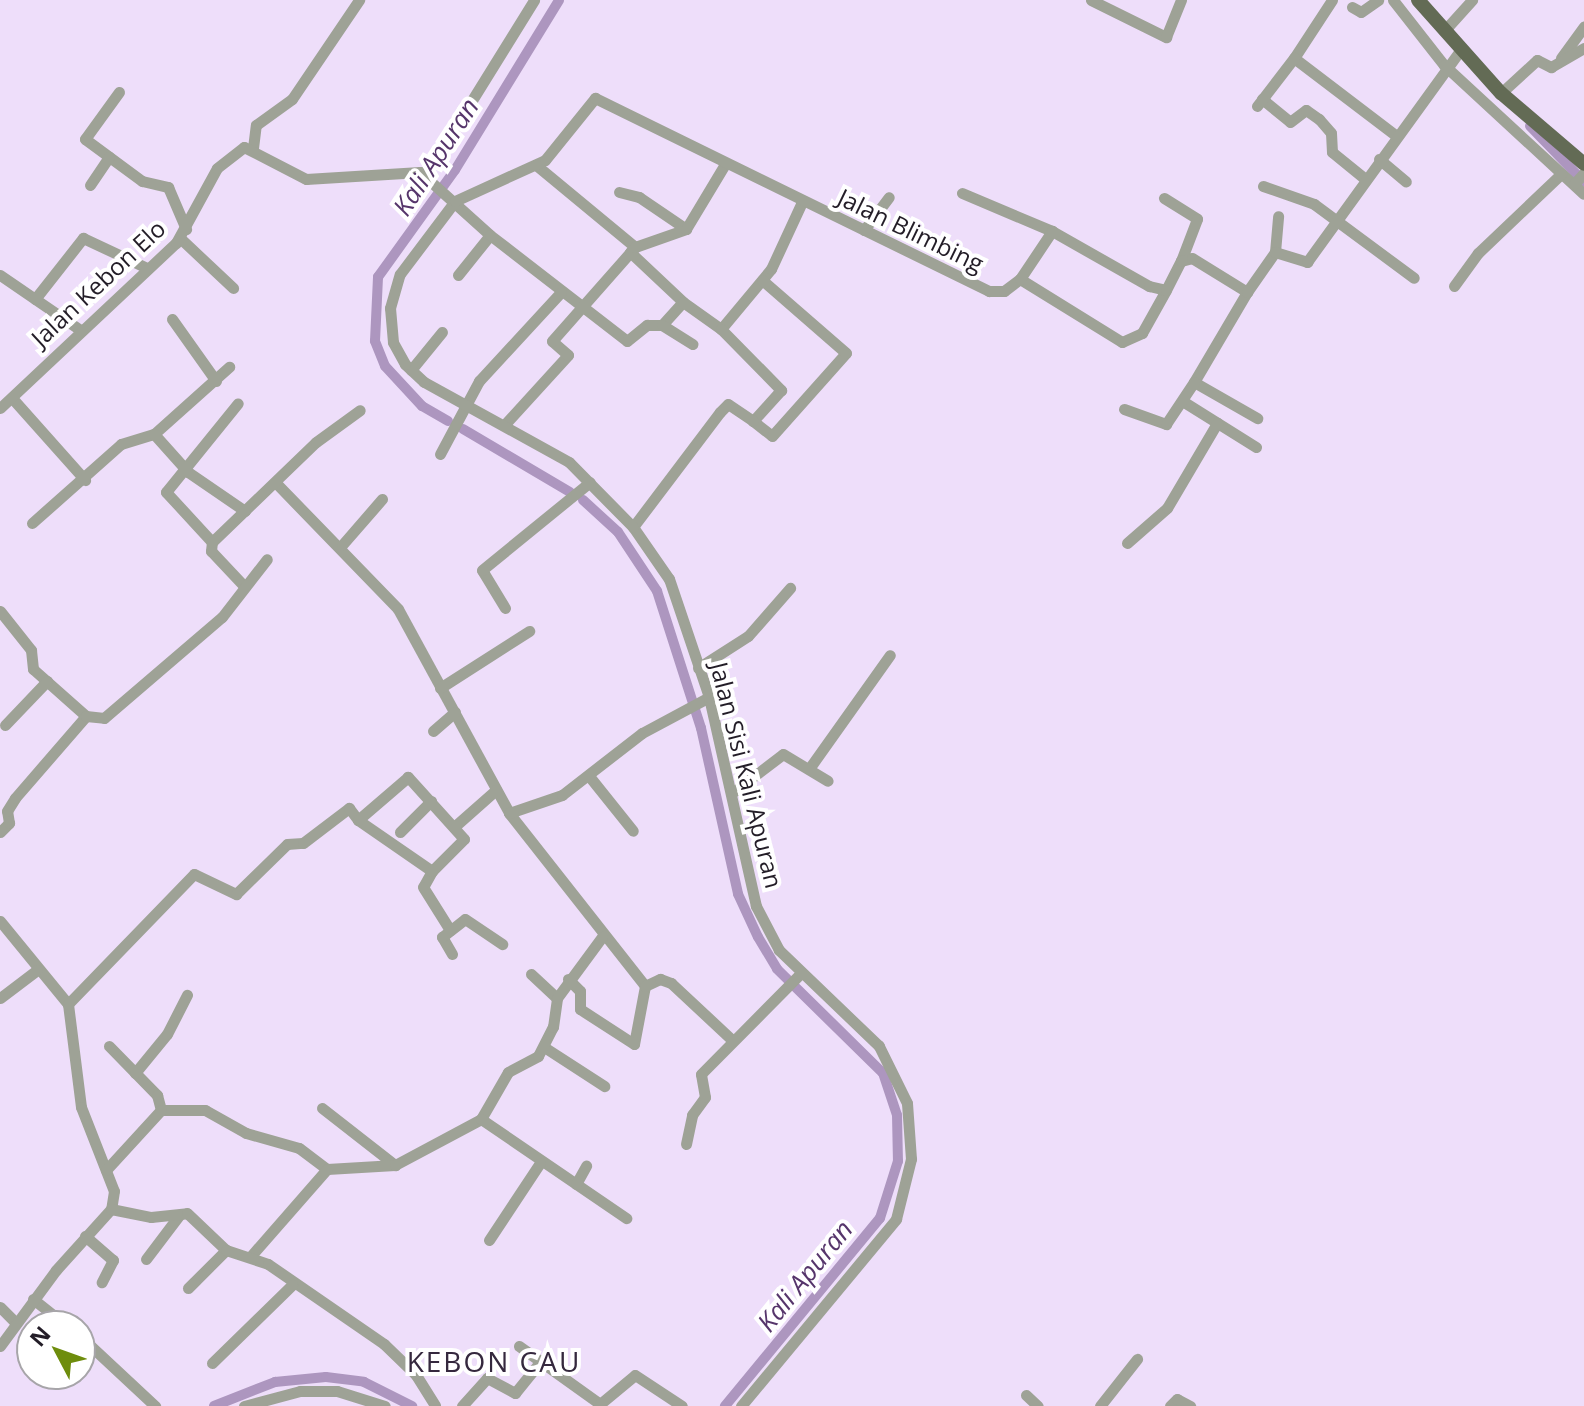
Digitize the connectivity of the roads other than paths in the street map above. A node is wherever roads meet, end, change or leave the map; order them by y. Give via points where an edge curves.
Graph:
1 (359, 0) edge
2 (534, 0) edge
3 (1091, 0) edge
4 (1181, 0) edge
5 (1332, 0) edge
6 (1378, 0) edge
7 (1393, 0) edge
8 (1418, 0) edge
9 (1472, 0) edge
10 (1352, 7) dead end
11 (1584, 26) edge
12 (1444, 31) junction
13 (1584, 48) edge
14 (1461, 49) junction
15 (1294, 58) junction
16 (1561, 58) junction
17 (1446, 64) junction
18 (119, 92) dead end
19 (1501, 93) junction
20 (1395, 135) junction
21 (253, 148) junction
22 (109, 157) junction
23 (1379, 159) junction
24 (725, 164) junction
25 (1584, 164) edge
26 (536, 165) junction
27 (1561, 174) junction
28 (429, 178) junction
29 (1364, 178) junction
30 (1578, 179) edge
31 (1406, 182) dead end
32 (90, 185) dead end
33 (1263, 186) dead end
34 (619, 192) dead end
35 (962, 193) dead end
36 (1584, 194) edge
37 (889, 197) dead end
38 (1164, 198) dead end
39 (452, 199) junction
40 (802, 202) junction
41 (1278, 216) dead end
42 (1337, 218) junction
43 (686, 229) junction
44 (864, 230) junction
45 (1052, 231) junction
46 (183, 234) junction
47 (490, 235) junction
48 (633, 250) junction
49 (1275, 252) junction
50 (1181, 261) junction
51 (147, 268) junction
52 (0, 275) edge
53 (458, 275) dead end
54 (1414, 278) dead end
55 (1020, 279) junction
56 (762, 280) junction
57 (1454, 286) dead end
58 (233, 288) dead end
59 (1166, 290) junction
60 (561, 292) junction
61 (1247, 292) junction
62 (35, 299) junction
63 (683, 302) junction
64 (582, 309) junction
65 (172, 319) dead end
66 (662, 325) junction
67 (79, 329) junction
68 (721, 329) junction
69 (442, 332) dead end
70 (692, 344) dead end
71 (229, 367) dead end
72 (411, 370) junction
73 (216, 381) junction
74 (1194, 382) junction
75 (12, 398) junction
76 (1184, 402) junction
77 (238, 403) dead end
78 (0, 408) edge
79 (1124, 409) dead end
80 (360, 410) dead end
81 (463, 411) junction
82 (1257, 418) dead end
83 (753, 421) junction
84 (506, 423) junction
85 (1217, 423) junction
86 (154, 434) junction
87 (1256, 447) dead end
88 (440, 454) dead end
89 (185, 469) junction
90 (85, 480) junction
91 (590, 482) junction
92 (276, 483) junction
93 (382, 499) dead end
94 (245, 511) junction
95 (32, 523) dead end
96 (633, 527) junction
97 (212, 542) junction
98 (1127, 543) dead end
99 (342, 545) junction
100 (267, 559) dead end
101 (244, 586) junction
102 (790, 588) dead end
103 (505, 608) dead end
104 (0, 611) edge
105 (529, 631) dead end
106 (890, 655) dead end
107 (698, 668) junction
108 (47, 681) junction
109 (440, 688) junction
110 (706, 698) junction
111 (455, 712) junction
112 (86, 716) junction
113 (5, 725) dead end
114 (433, 731) dead end
115 (811, 766) junction
116 (589, 776) junction
117 (828, 781) dead end
118 (496, 790) junction
119 (732, 793) junction
120 (431, 801) junction
121 (509, 813) junction
122 (358, 820) junction
123 (454, 827) junction
124 (633, 831) dead end
125 (0, 832) edge
126 (400, 832) dead end
127 (432, 871) junction
128 (0, 921) edge
129 (450, 930) junction
130 (602, 937) junction
131 (502, 944) dead end
132 (452, 954) dead end
133 (37, 970) junction
134 (531, 974) dead end
135 (798, 976) junction
136 (568, 979) junction
137 (645, 986) junction
138 (187, 995) dead end
139 (0, 998) edge
140 (557, 998) junction
141 (68, 1004) junction
142 (731, 1039) junction
143 (109, 1046) dead end
144 (544, 1047) junction
145 (135, 1073) junction
146 (604, 1086) dead end
147 (322, 1108) dead end
148 (161, 1110) junction
149 (481, 1119) junction
150 (686, 1144) dead end
151 (540, 1163) junction
152 (395, 1165) junction
153 (586, 1166) dead end
154 (327, 1169) junction
155 (106, 1170) junction
156 (576, 1184) junction
157 (111, 1209) junction
158 (180, 1214) junction
159 (626, 1218) dead end
160 (85, 1236) junction
161 (489, 1240) dead end
162 (226, 1250) junction
163 (250, 1257) junction
164 (146, 1259) dead end
165 (102, 1282) dead end
166 (292, 1285) junction
167 (188, 1288) dead end
168 (33, 1299) junction
169 (0, 1307) edge
170 (25, 1310) edge
171 (47, 1310) edge
172 (16, 1323) joint
173 (0, 1346) edge
174 (519, 1346) dead end
175 (96, 1351) edge
176 (1137, 1359) dead end
177 (212, 1363) dead end
178 (539, 1363) junction
179 (305, 1391) junction
180 (1026, 1395) dead end
181 (155, 1406) edge
182 (244, 1406) edge
183 (306, 1406) edge
184 (385, 1406) edge
185 (435, 1406) edge
186 (462, 1406) edge
187 (682, 1406) edge
188 (741, 1406) edge
189 (1038, 1406) edge
190 (1100, 1406) edge
191 (1170, 1406) edge
192 (1190, 1406) edge

1 - 21 street via 292,99 256,125
2 - 28 street
3 - 4 street via 1166,37
5 - 15 street
6 - 10 street via 1361,12
7 - 17 street
8 - 12 main road
9 - 12 street
11 - 16 street
12 - 14 main road
13 - 16 street
14 - 17 street
14 - 19 main road
15 - 20 street
15 - 29 street via 1259,102 1290,122 1311,112 1331,133 1332,152
16 - 19 street via 1551,67 1537,60
17 - 20 street
17 - 27 street
18 - 22 street via 85,137
19 - 25 main road
20 - 23 street
21 - 28 street via 306,179 410,170
21 - 46 street, Jalan Kebon Elo via 244,147 217,168
22 - 32 street
22 - 46 street via 142,181 168,187
23 - 29 street
23 - 31 street
24 - 26 street, Jalan Blimbing via 595,98
24 - 40 street, Jalan Blimbing
24 - 43 street
26 - 39 street, Jalan Blimbing
26 - 48 street
27 - 30 street
27 - 57 street via 1478,253
28 - 39 street
29 - 42 street
30 - 36 street
33 - 42 street
34 - 43 street via 639,197
35 - 45 street
37 - 44 street
38 - 50 street via 1197,219
39 - 47 street
39 - 72 street, Jalan Sisi Kali Apuran via 393,290 393,342
40 - 44 street, Jalan Blimbing
40 - 56 street
41 - 49 street
42 - 49 street via 1307,262
42 - 54 street
43 - 48 street
44 - 55 street, Jalan Blimbing via 989,291 1004,291
45 - 55 street
45 - 59 street via 1118,273
46 - 51 street, Jalan Kebon Elo
46 - 58 street
47 - 53 street
47 - 60 street
48 - 63 street
48 - 64 street
49 - 61 street
50 - 59 street
50 - 61 street via 1192,258
51 - 62 street via 83,238
51 - 67 street, Jalan Kebon Elo
52 - 62 street
55 - 59 street via 1122,342 1142,333
56 - 68 street
56 - 83 street via 846,353 772,436
60 - 64 street
60 - 81 street via 498,358
61 - 74 street
62 - 67 street
63 - 66 street
63 - 68 street
64 - 66 street via 627,341 647,325
64 - 84 street via 552,341 568,355
65 - 73 street
66 - 70 street
67 - 75 street, Jalan Kebon Elo
68 - 83 street via 781,390
69 - 72 street
71 - 73 street
72 - 81 street, Jalan Sisi Kali Apuran
73 - 86 street
74 - 76 street
74 - 82 street
75 - 78 street, Jalan Kebon Elo
75 - 90 street
76 - 79 street via 1166,424
76 - 85 street
77 - 89 street
80 - 92 street
81 - 84 street, Jalan Sisi Kali Apuran
81 - 88 street
83 - 96 street via 728,404
84 - 91 street, Jalan Sisi Kali Apuran
85 - 87 street
85 - 98 street via 1167,508
86 - 89 street
86 - 90 street via 121,444
89 - 94 street
89 - 97 street via 165,495
90 - 95 street
91 - 96 street, Jalan Sisi Kali Apuran
91 - 103 street via 482,570
92 - 94 street
92 - 99 street
93 - 99 street
94 - 97 street
96 - 107 street, Jalan Sisi Kali Apuran via 678,597
97 - 101 street via 211,551
99 - 109 street via 398,609
100 - 101 street
101 - 112 street via 222,617 104,718
102 - 107 street via 748,636
104 - 108 street
105 - 109 street
106 - 115 street
107 - 110 street, Jalan Sisi Kali Apuran
108 - 112 street
108 - 113 street
109 - 111 street
110 - 116 street
110 - 119 street, Jalan Sisi Kali Apuran
111 - 114 street
111 - 118 street
112 - 125 street via 15,798 7,811 9,823
115 - 117 street
115 - 119 street via 780,754
116 - 121 street via 550,801
116 - 124 street
118 - 121 street
118 - 123 street
119 - 135 street, Jalan Sisi Kali Apuran via 740,853 756,906
120 - 122 street via 405,773
120 - 123 street
120 - 126 street
121 - 130 street
122 - 127 street
122 - 141 street via 349,808 303,843 287,844 236,894 194,874
123 - 127 street via 464,842
127 - 129 street via 423,887
128 - 133 street
129 - 131 street via 467,920
129 - 132 street via 442,937
130 - 136 street
130 - 137 street
133 - 139 street
133 - 141 street
134 - 140 street
135 - 142 street
135 - 188 street, Jalan Sisi Kali Apuran via 889,1060 907,1103 911,1159 896,1219 877,1247
136 - 137 street via 580,991 580,1009 634,1044
136 - 140 street
137 - 142 street via 660,979 671,983
138 - 145 street via 167,1034
140 - 144 street
141 - 155 street via 81,1107
142 - 150 street via 699,1077 705,1097 692,1115
143 - 145 street
144 - 146 street
144 - 149 street via 532,1061 508,1072
145 - 148 street via 157,1095
147 - 152 street
148 - 154 street via 205,1110 246,1133 299,1148
148 - 155 street
149 - 151 street
149 - 152 street
151 - 156 street
151 - 161 street
152 - 154 street
153 - 156 street
154 - 163 street
155 - 157 street via 114,1191
156 - 159 street
157 - 158 street via 151,1217
157 - 160 street
158 - 162 street via 192,1216
158 - 164 street
160 - 165 street via 113,1260
160 - 168 street
162 - 163 street
162 - 167 street
163 - 166 street
166 - 177 street
166 - 185 street via 399,1356
168 - 170 street
168 - 171 street
169 - 172 street
172 - 173 street
174 - 178 street
175 - 181 street
176 - 190 street
178 - 186 street via 515,1393 487,1378
178 - 187 street via 600,1404 635,1375
179 - 182 street
179 - 183 street
179 - 184 street via 337,1391
180 - 189 street
191 - 192 street via 1177,1399

